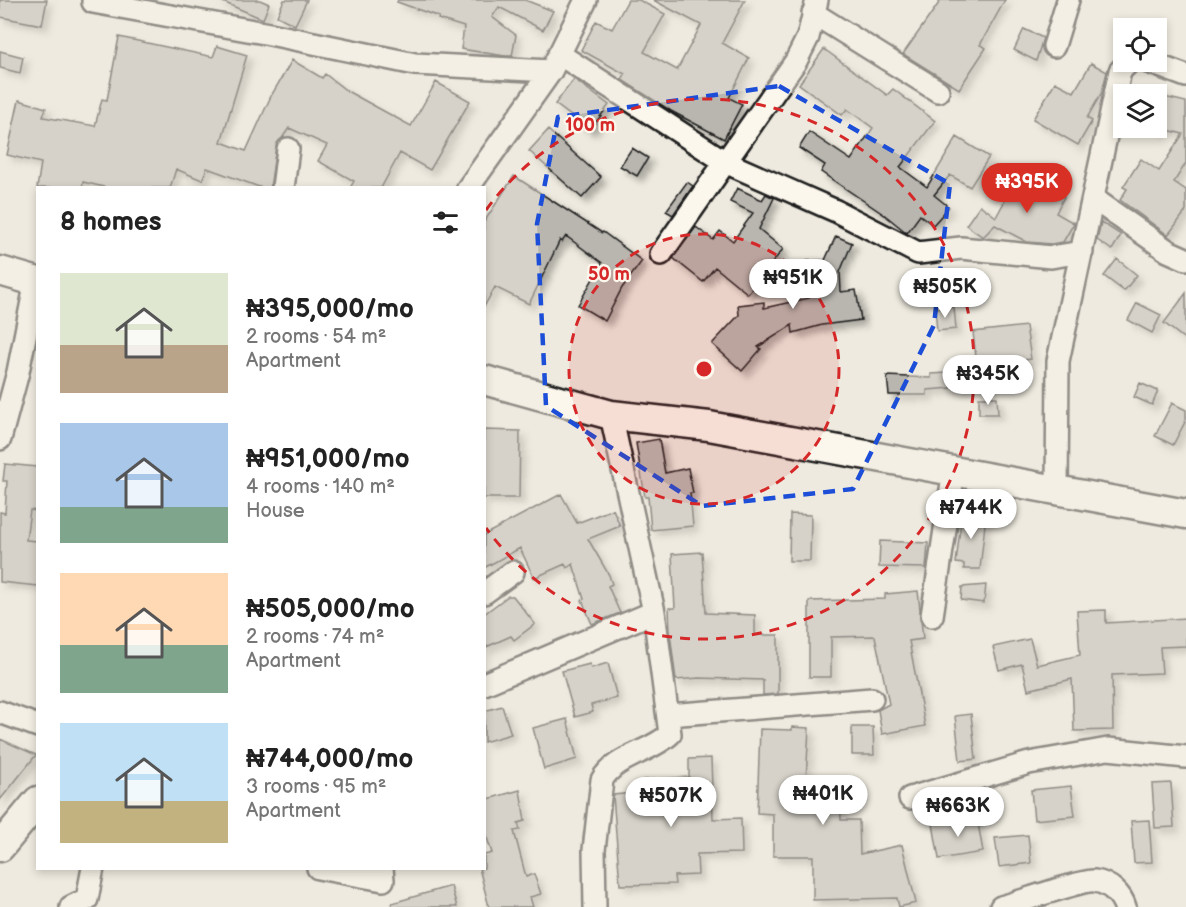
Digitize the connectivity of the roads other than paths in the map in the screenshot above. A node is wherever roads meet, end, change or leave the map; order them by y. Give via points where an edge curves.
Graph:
1 (586, 0) edge
2 (1068, 0) edge
3 (93, 2) dead end
4 (815, 6) edge
5 (1054, 46) dead end
6 (555, 63) junction
7 (1167, 69) edge
8 (1120, 72) edge
9 (1186, 76) edge
10 (938, 91) dead end
11 (288, 149) dead end
12 (727, 163) junction
13 (283, 186) edge
14 (469, 186) edge
15 (1094, 200) junction
16 (1082, 252) junction
17 (661, 254) dead end
18 (1186, 259) edge
19 (0, 271) edge
20 (36, 282) edge
21 (36, 287) edge
22 (486, 381) edge
23 (611, 415) junction
24 (0, 439) edge
25 (954, 471) junction
26 (1057, 490) junction
27 (1186, 514) edge
28 (513, 572) dead end
29 (486, 592) edge
30 (654, 612) junction
31 (932, 616) dead end
32 (486, 683) edge
33 (873, 699) dead end
34 (0, 712) edge
35 (668, 715) junction
36 (36, 725) edge
37 (1186, 757) edge
38 (910, 798) dead end
39 (36, 803) edge
40 (0, 847) edge
41 (93, 870) edge
42 (329, 870) edge
43 (382, 870) edge
44 (71, 907) edge
45 (594, 907) edge
46 (1001, 907) edge
47 (1125, 907) edge

1 - 6 street
2 - 5 street
3 - 6 street via 415,64
4 - 10 street
4 - 12 street via 808,37 796,61
6 - 12 street
6 - 14 street
7 - 9 street
8 - 15 street
11 - 13 street
12 - 16 street via 836,211 918,253 961,248 1052,257
12 - 17 street
15 - 16 street
15 - 18 street
16 - 26 street via 1058,361
19 - 20 street
21 - 24 street
22 - 23 street
23 - 25 street via 709,426
23 - 30 street
25 - 26 street
25 - 31 street
26 - 27 street
28 - 29 street
30 - 32 street
30 - 35 street
33 - 35 street
34 - 36 street
35 - 45 street via 670,735 607,770 602,780 594,850
37 - 38 street via 1108,750 1029,762
39 - 40 street
41 - 44 street via 87,898
42 - 43 street via 382,880
46 - 47 street via 1094,880 1110,886

